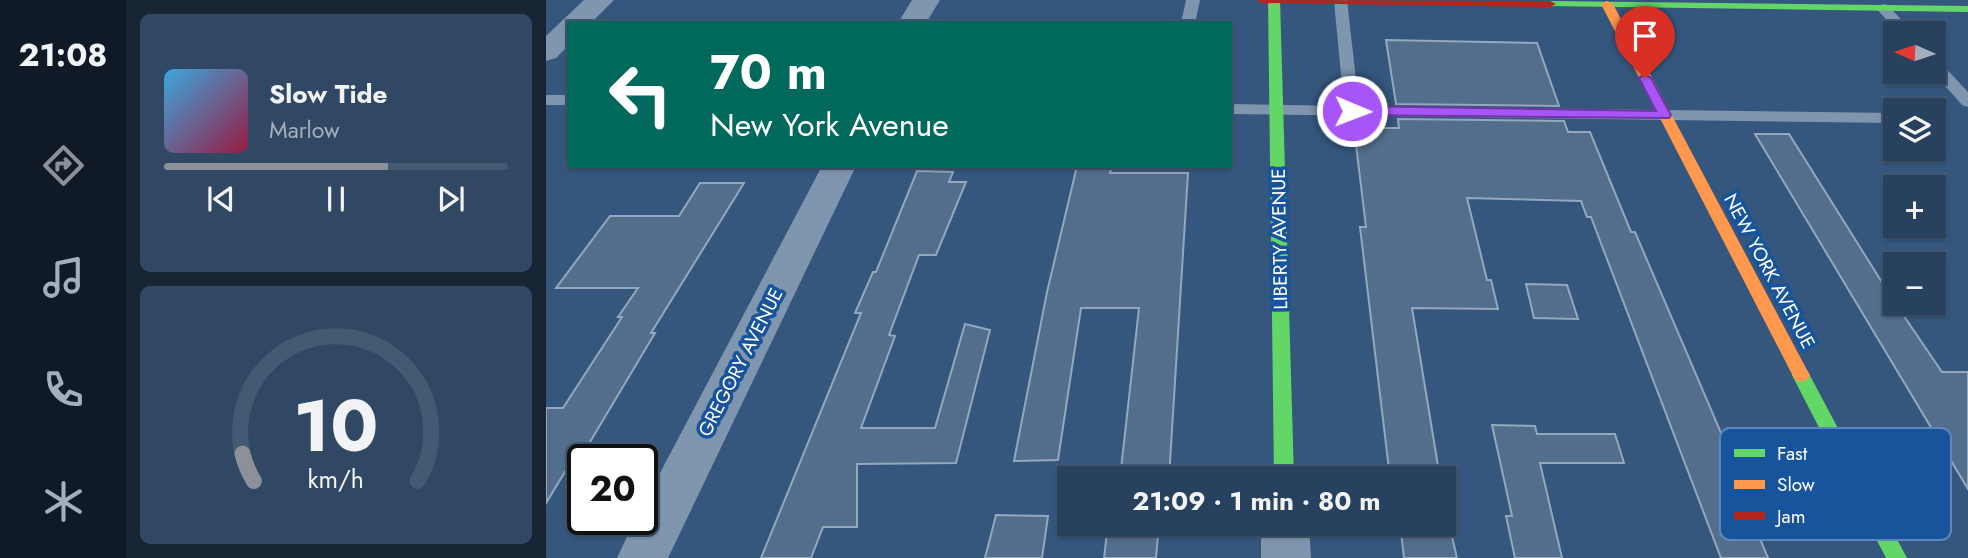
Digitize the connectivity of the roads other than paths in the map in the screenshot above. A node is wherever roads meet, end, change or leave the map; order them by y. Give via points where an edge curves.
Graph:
1 (600, 0) edge
2 (926, 0) edge
3 (1193, 0) edge
4 (1262, 0) edge
5 (1274, 0) edge
6 (1341, 1) edge
7 (1606, 4) junction
8 (1883, 8) junction
9 (1968, 9) edge
10 (578, 21) edge
11 (913, 21) edge
12 (1188, 21) edge
13 (1895, 21) edge
14 (567, 31) edge
15 (546, 52) edge
16 (1946, 77) edge
17 (546, 100) edge
18 (567, 100) edge
19 (1968, 102) edge
20 (1232, 109) edge
21 (1276, 110) junction
22 (1352, 111) junction
23 (1665, 115) junction
24 (1883, 118) edge
25 (838, 168) edge
26 (1829, 428) edge
27 (1284, 466) edge
28 (1285, 536) edge
29 (1888, 540) edge
30 (642, 558) edge
31 (1286, 558) edge
32 (1897, 558) edge

1 - 10 street
2 - 11 street
3 - 12 lane
4 - 5 street
5 - 6 street
5 - 21 street, LIBERTY AVENUE
6 - 7 street
6 - 22 lane
7 - 8 street
7 - 23 street, NEW YORK AVENUE
8 - 9 street
8 - 13 lane
14 - 15 street
16 - 19 lane
17 - 18 lane
20 - 21 lane
21 - 22 lane
21 - 27 street, LIBERTY AVENUE
22 - 23 lane
23 - 24 lane
23 - 26 street, NEW YORK AVENUE
25 - 30 street, GREGORY AVENUE
28 - 31 street
29 - 32 street, NEW YORK AVENUE

